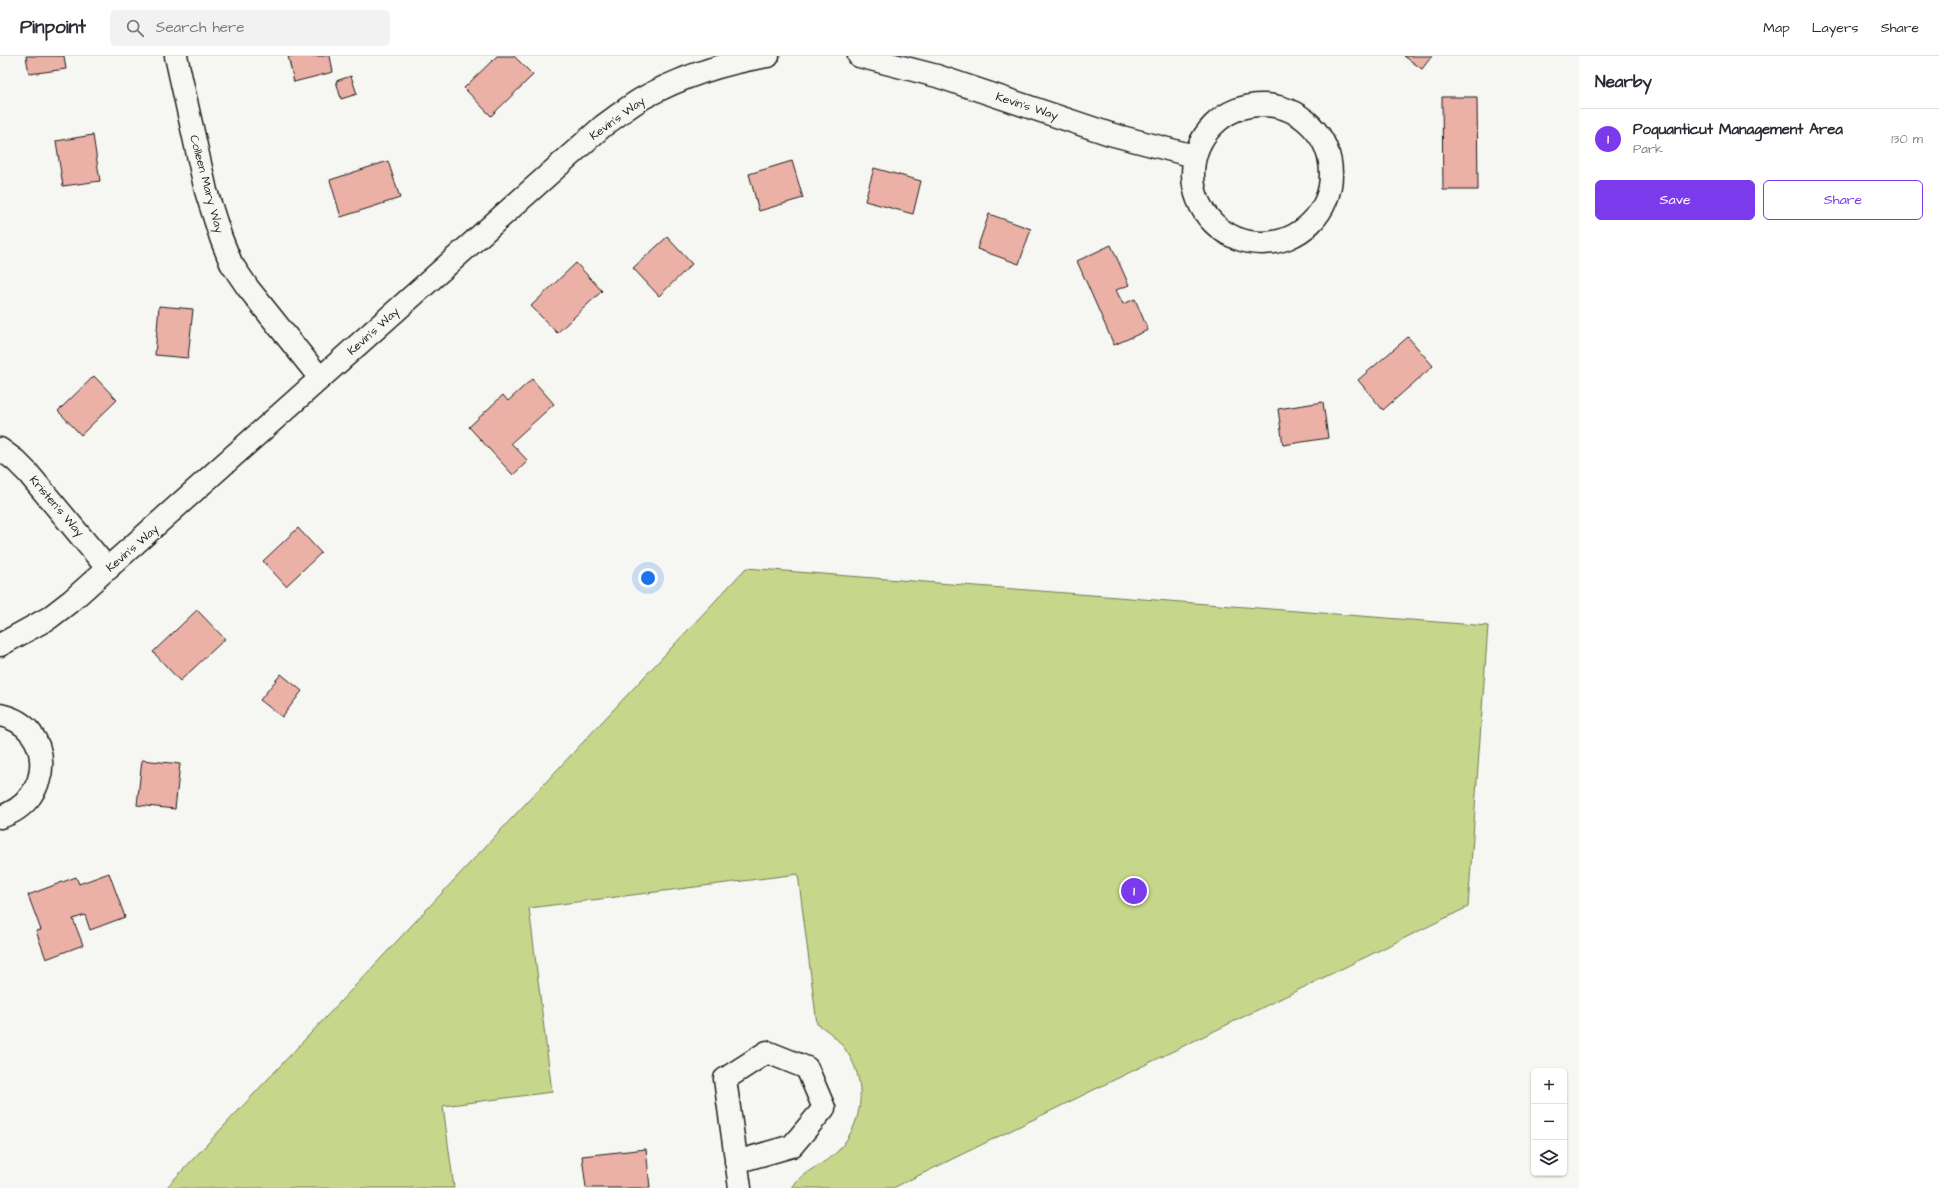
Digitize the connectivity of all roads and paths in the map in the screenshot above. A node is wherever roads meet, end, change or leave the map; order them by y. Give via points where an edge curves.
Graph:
1 (176, 56) edge
2 (768, 56) edge
3 (859, 56) edge
4 (1194, 156) junction
5 (320, 378) junction
6 (0, 449) edge
7 (108, 569) junction
8 (0, 645) edge
9 (0, 715) edge
10 (0, 817) edge
11 (736, 1162) junction
12 (740, 1188) edge

1 - 5 street, Colleen Mary Way via 206,190 231,263
2 - 5 street, Kevin's Way via 736,61 692,74 642,99 603,126
3 - 4 street, Kevin's Way via 937,76 1110,134
4 - 4 street via 1192,179 1198,202 1210,221 1228,235 1249,243 1272,243 1294,236 1312,223 1324,204 1331,182 1330,160 1322,138 1312,126 1287,109 1264,104 1241,108 1220,118 1204,135
5 - 7 street, Kevin's Way
6 - 7 street, Kristen's Way via 28,473
7 - 8 street, Kevin's Way via 49,618
9 - 10 street via 23,726 34,739 41,755 41,772 36,789 26,803 12,813
11 - 11 street via 725,1079 767,1052 808,1068 824,1108 792,1146
11 - 12 street

